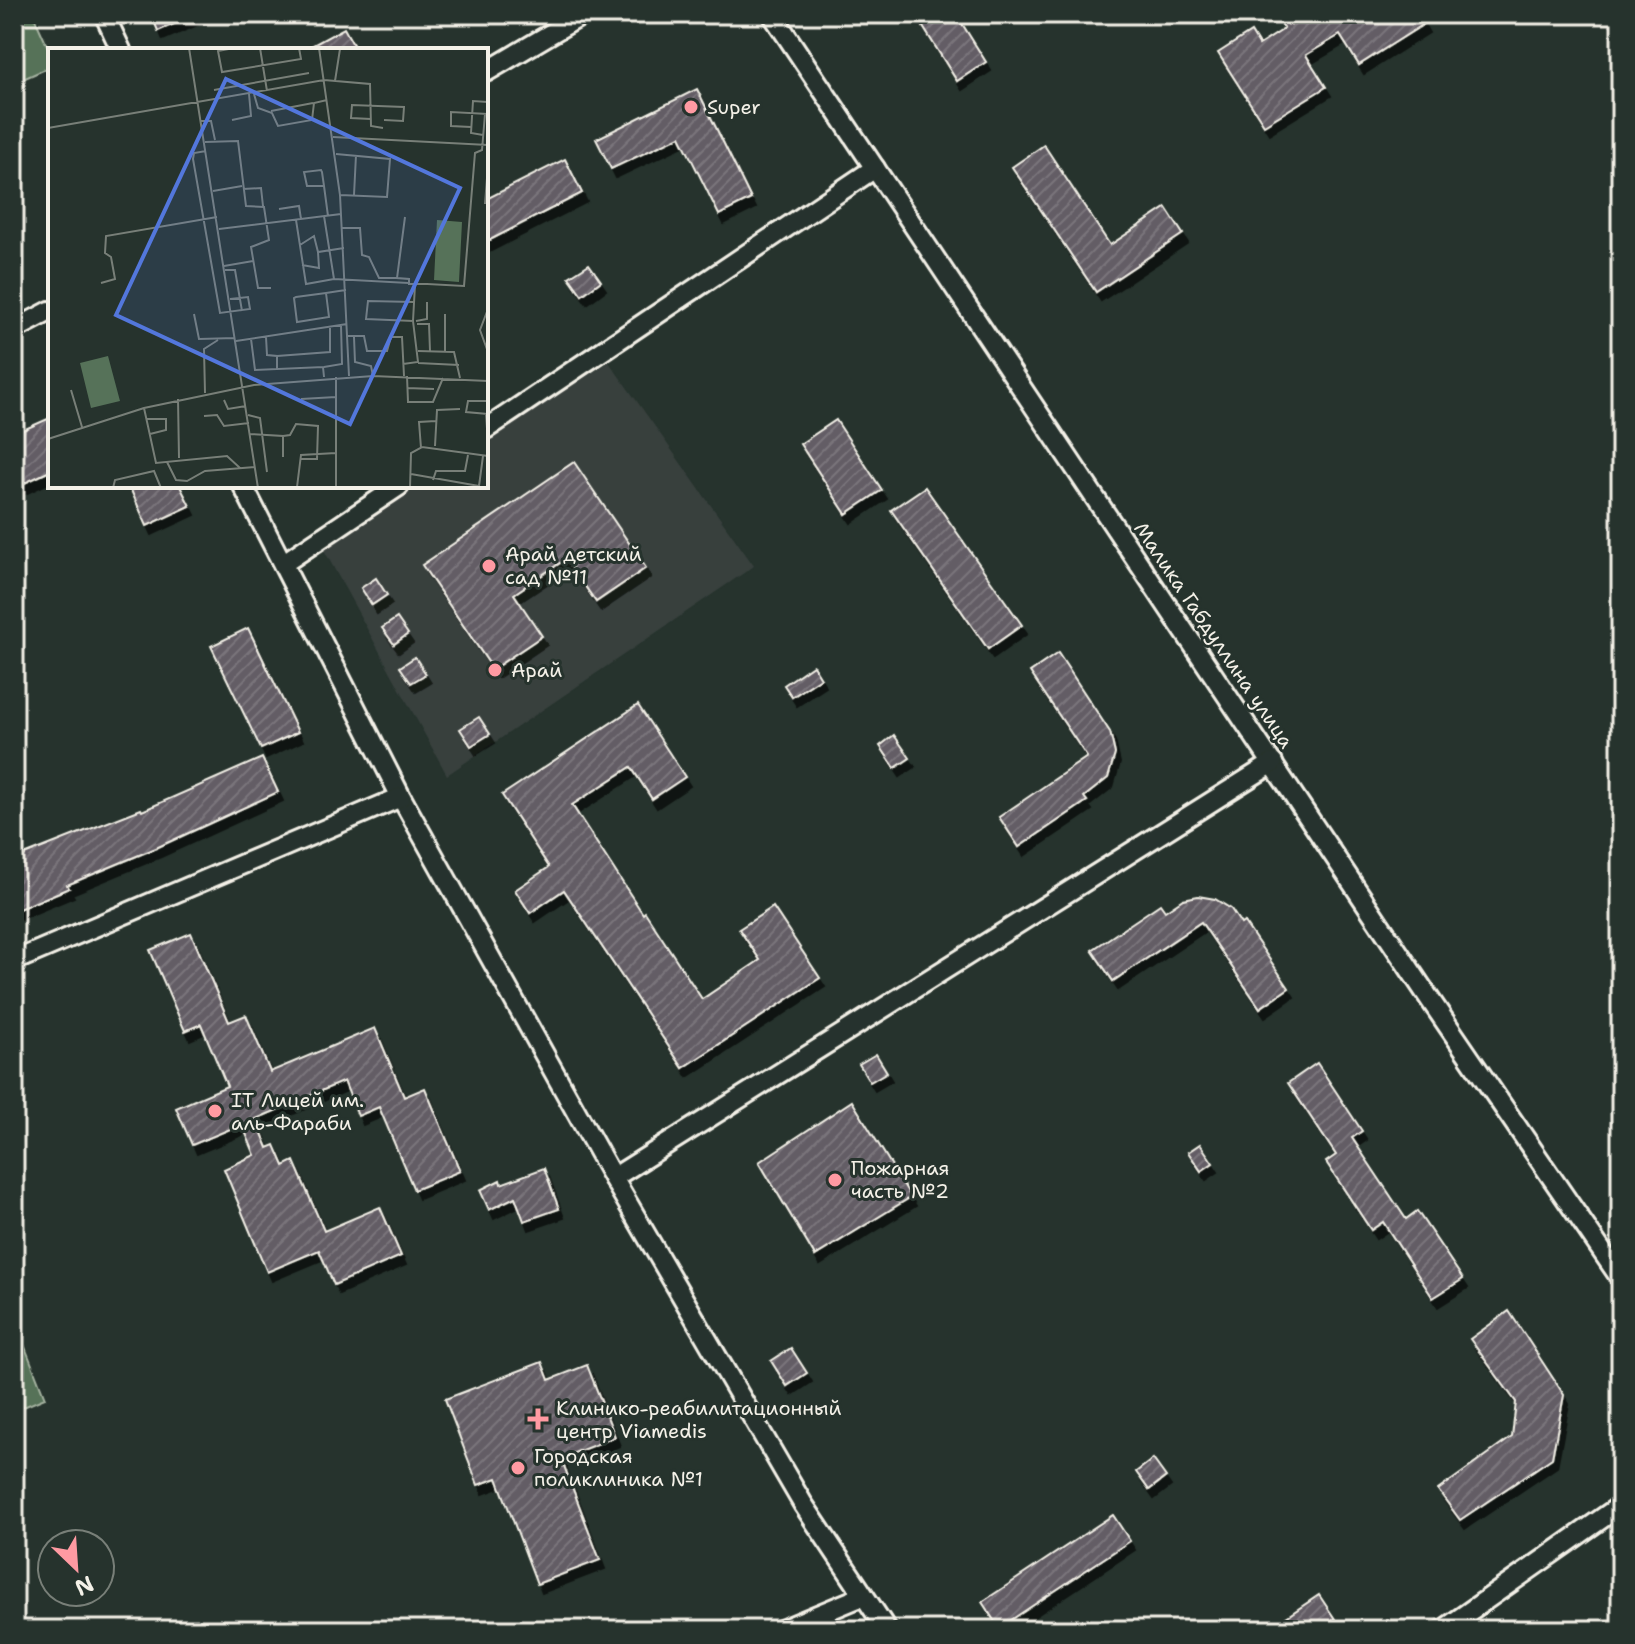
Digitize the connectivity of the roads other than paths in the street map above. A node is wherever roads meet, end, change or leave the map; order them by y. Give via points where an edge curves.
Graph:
1 (104, 14) edge
2 (584, 14) edge
3 (772, 14) edge
4 (120, 48) edge
5 (488, 71) edge
6 (875, 168) junction
7 (48, 312) edge
8 (14, 330) edge
9 (488, 428) edge
10 (244, 488) edge
11 (396, 488) edge
12 (284, 563) junction
13 (1273, 763) junction
14 (401, 797) junction
15 (14, 961) edge
16 (613, 1178) junction
17 (1621, 1279) edge
18 (1621, 1505) edge
19 (863, 1596) junction
20 (781, 1630) edge
21 (887, 1630) edge
22 (1443, 1630) edge

1 - 4 street
2 - 5 street
3 - 6 street, Малика Габдуллина улица
6 - 9 street
6 - 13 street, Малика Габдуллина улица
7 - 8 street
10 - 12 street
11 - 12 street
12 - 14 street
13 - 16 street
13 - 17 street, Малика Габдуллина улица
14 - 15 street
14 - 16 street
16 - 19 street via 803,1504
18 - 22 street
19 - 20 street
19 - 21 street

